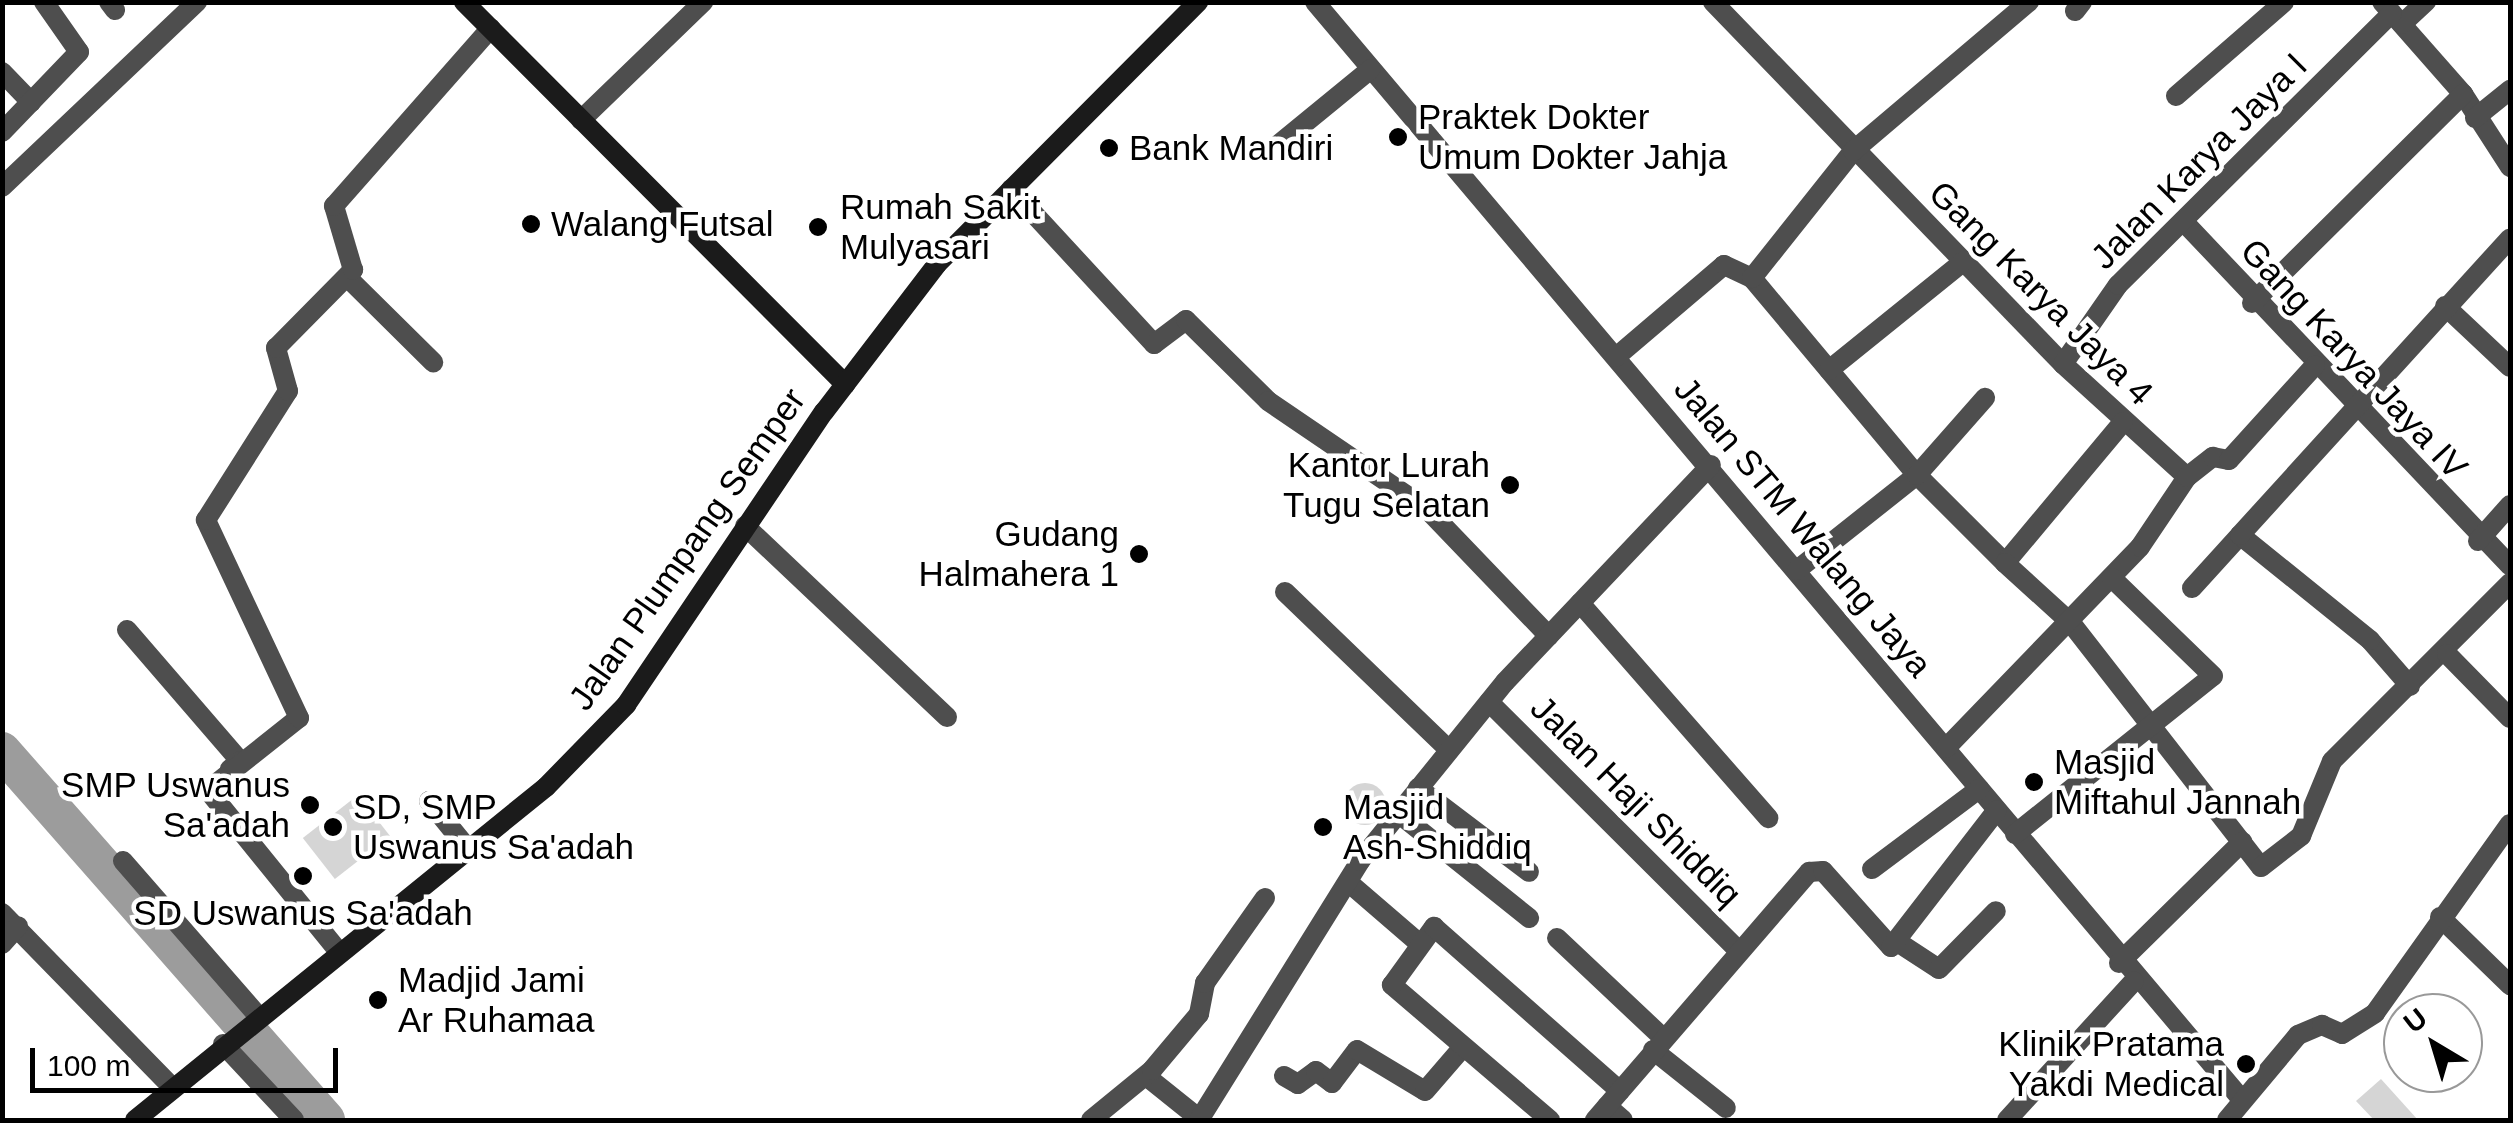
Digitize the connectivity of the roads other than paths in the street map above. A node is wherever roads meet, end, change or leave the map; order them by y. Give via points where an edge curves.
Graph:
1 (44, 2) edge
2 (197, 2) edge
3 (464, 2) edge
4 (703, 2) edge
5 (1198, 2) edge
6 (1315, 2) edge
7 (1712, 2) edge
8 (2029, 2) edge
9 (2284, 2) edge
10 (2426, 2) edge
11 (2392, 13) edge
12 (491, 28) junction
13 (1371, 68) junction
14 (2, 72) edge
15 (2510, 90) edge
16 (2463, 94) junction
17 (2176, 96) dead end
18 (32, 102) junction
19 (2475, 118) junction
20 (581, 120) junction
21 (2, 132) edge
22 (1278, 145) dead end
23 (1854, 151) junction
24 (2510, 168) edge
25 (2, 187) edge
26 (1010, 189) junction
27 (2183, 221) junction
28 (2510, 238) edge
29 (1964, 261) junction
30 (348, 278) junction
31 (1752, 278) junction
32 (2252, 302) junction
33 (2445, 306) junction
34 (1616, 357) junction
35 (433, 362) dead end
36 (2063, 364) junction
37 (2316, 365) junction
38 (2510, 367) edge
39 (1829, 370) junction
40 (844, 384) junction
41 (1984, 398) dead end
42 (2358, 403) junction
43 (2123, 422) junction
44 (1710, 465) junction
45 (1917, 475) junction
46 (2187, 476) junction
47 (2510, 505) edge
48 (745, 526) junction
49 (2240, 535) junction
50 (2478, 541) junction
51 (2006, 562) junction
52 (2510, 566) edge
53 (1797, 570) junction
54 (2112, 578) junction
55 (2510, 583) edge
56 (2192, 588) dead end
57 (1285, 592) dead end
58 (1580, 603) junction
59 (2071, 623) junction
60 (128, 630) dead end
61 (1549, 636) junction
62 (2446, 654) junction
63 (2410, 686) junction
64 (1489, 702) junction
65 (947, 716) dead end
66 (2510, 718) edge
67 (2150, 733) junction
68 (1946, 748) junction
69 (1449, 750) junction
70 (1418, 788) junction
71 (208, 790) junction
72 (1979, 790) junction
73 (430, 802) dead end
74 (1997, 810) junction
75 (1398, 812) junction
76 (1768, 818) dead end
77 (2510, 824) edge
78 (2015, 834) junction
79 (2242, 842) junction
80 (468, 848) junction
81 (122, 860) dead end
82 (1872, 869) dead end
83 (1530, 872) dead end
84 (1348, 882) junction
85 (1265, 898) dead end
86 (1996, 911) dead end
87 (2440, 917) junction
88 (1529, 918) dead end
89 (10, 920) edge
90 (1557, 938) dead end
91 (1896, 941) junction
92 (2, 944) edge
93 (1418, 944) junction
94 (1736, 947) junction
95 (339, 952) junction
96 (2120, 963) junction
97 (2134, 981) junction
98 (2510, 986) edge
99 (253, 1020) junction
100 (225, 1042) junction
101 (1657, 1043) junction
102 (1462, 1047) junction
103 (1146, 1076) junction
104 (1284, 1076) dead end
105 (173, 1088) junction
106 (2239, 1096) junction
107 (1726, 1108) dead end
108 (1611, 1110) edge
109 (135, 1120) edge
110 (294, 1120) edge
111 (1091, 1120) edge
112 (1200, 1120) edge
113 (1550, 1120) edge
114 (2007, 1120) edge
115 (2226, 1120) edge

1 - 18 street via 79,50
2 - 25 street
3 - 12 main road
4 - 20 street
5 - 26 main road, Jalan Plumpang Semper
6 - 13 street, Jalan STM Walang Jaya
7 - 23 street, Gang Karya Jaya 4
8 - 23 street
9 - 17 street
10 - 11 street, Jalan Karya Jaya I
11 - 16 street
11 - 27 street, Jalan Karya Jaya I
12 - 20 main road
12 - 30 street via 334,206 354,261
13 - 22 street
13 - 34 street, Jalan STM Walang Jaya
14 - 18 street
15 - 19 street
16 - 19 street
16 - 32 street
18 - 21 street
19 - 24 street
20 - 40 main road
23 - 29 street, Gang Karya Jaya 4
23 - 31 street
26 - 40 main road, Jalan Plumpang Semper via 938,264
26 - 61 street via 1154,344 1186,320 1268,401 1427,509
27 - 32 street, Gang Karya Jaya IV
27 - 36 street, Jalan Karya Jaya I via 2118,285
28 - 33 street
29 - 36 street, Gang Karya Jaya 4
29 - 39 street
30 - 35 street
30 - 71 street via 276,348 288,391 206,520 299,718
31 - 34 street via 1724,264
31 - 39 street
32 - 37 street, Gang Karya Jaya IV
33 - 38 street
33 - 42 street
34 - 44 street, Jalan STM Walang Jaya
36 - 43 street, Gang Karya Jaya 4
37 - 42 street, Gang Karya Jaya IV
37 - 46 street via 2229,460 2213,457
39 - 45 street
40 - 48 main road, Jalan Plumpang Semper
41 - 45 street
42 - 49 street
42 - 50 street, Gang Karya Jaya IV
43 - 46 street, Gang Karya Jaya 4
43 - 51 street
44 - 53 street, Jalan STM Walang Jaya
44 - 58 street
45 - 51 street
45 - 53 street
46 - 54 street
47 - 50 street
48 - 65 street
48 - 80 main road, Jalan Plumpang Semper via 626,705
49 - 56 street
49 - 63 street via 2370,640
50 - 52 street, Gang Karya Jaya IV
51 - 59 street
53 - 68 street, Jalan STM Walang Jaya
54 - 59 street
54 - 67 street via 2213,676
55 - 62 street
57 - 69 street
58 - 61 street
58 - 76 street
59 - 67 street
59 - 68 street
60 - 71 street via 240,761
61 - 64 street
62 - 63 street
62 - 66 street
63 - 79 street via 2332,761 2285,853 2261,867
64 - 69 street
64 - 94 street, Jalan Haji Shiddiq
67 - 78 street
67 - 79 street
68 - 72 street, Jalan STM Walang Jaya
69 - 70 street
70 - 75 street
70 - 83 street
71 - 95 street
72 - 74 street, Jalan STM Walang Jaya
72 - 82 street
73 - 80 street
74 - 78 street, Jalan STM Walang Jaya
74 - 91 street
75 - 84 street
75 - 88 street
77 - 87 street
78 - 96 street, Jalan STM Walang Jaya
79 - 96 street
80 - 95 main road, Jalan Plumpang Semper
81 - 99 street
84 - 93 street
84 - 112 street
85 - 103 street via 1205,983 1206,1003
86 - 91 street via 1939,969
87 - 98 street
87 - 106 street via 2361,1028 2310,1028
89 - 92 street
89 - 105 street
90 - 101 street
91 - 94 street via 1884,943 1817,868
93 - 102 street via 1392,984
93 - 108 street via 1440,927
94 - 101 street
95 - 99 main road, Jalan Plumpang Semper
96 - 97 street, Jalan STM Walang Jaya
97 - 106 street, Jalan STM Walang Jaya
97 - 114 street
99 - 100 main road, Jalan Plumpang Semper
100 - 105 main road, Jalan Plumpang Semper
100 - 110 street
101 - 107 street
101 - 108 street
102 - 104 street via 1425,1091 1357,1050 1332,1083 1316,1072 1298,1084
102 - 113 street
103 - 111 street
103 - 112 street
105 - 109 main road, Jalan Plumpang Semper
106 - 115 street

